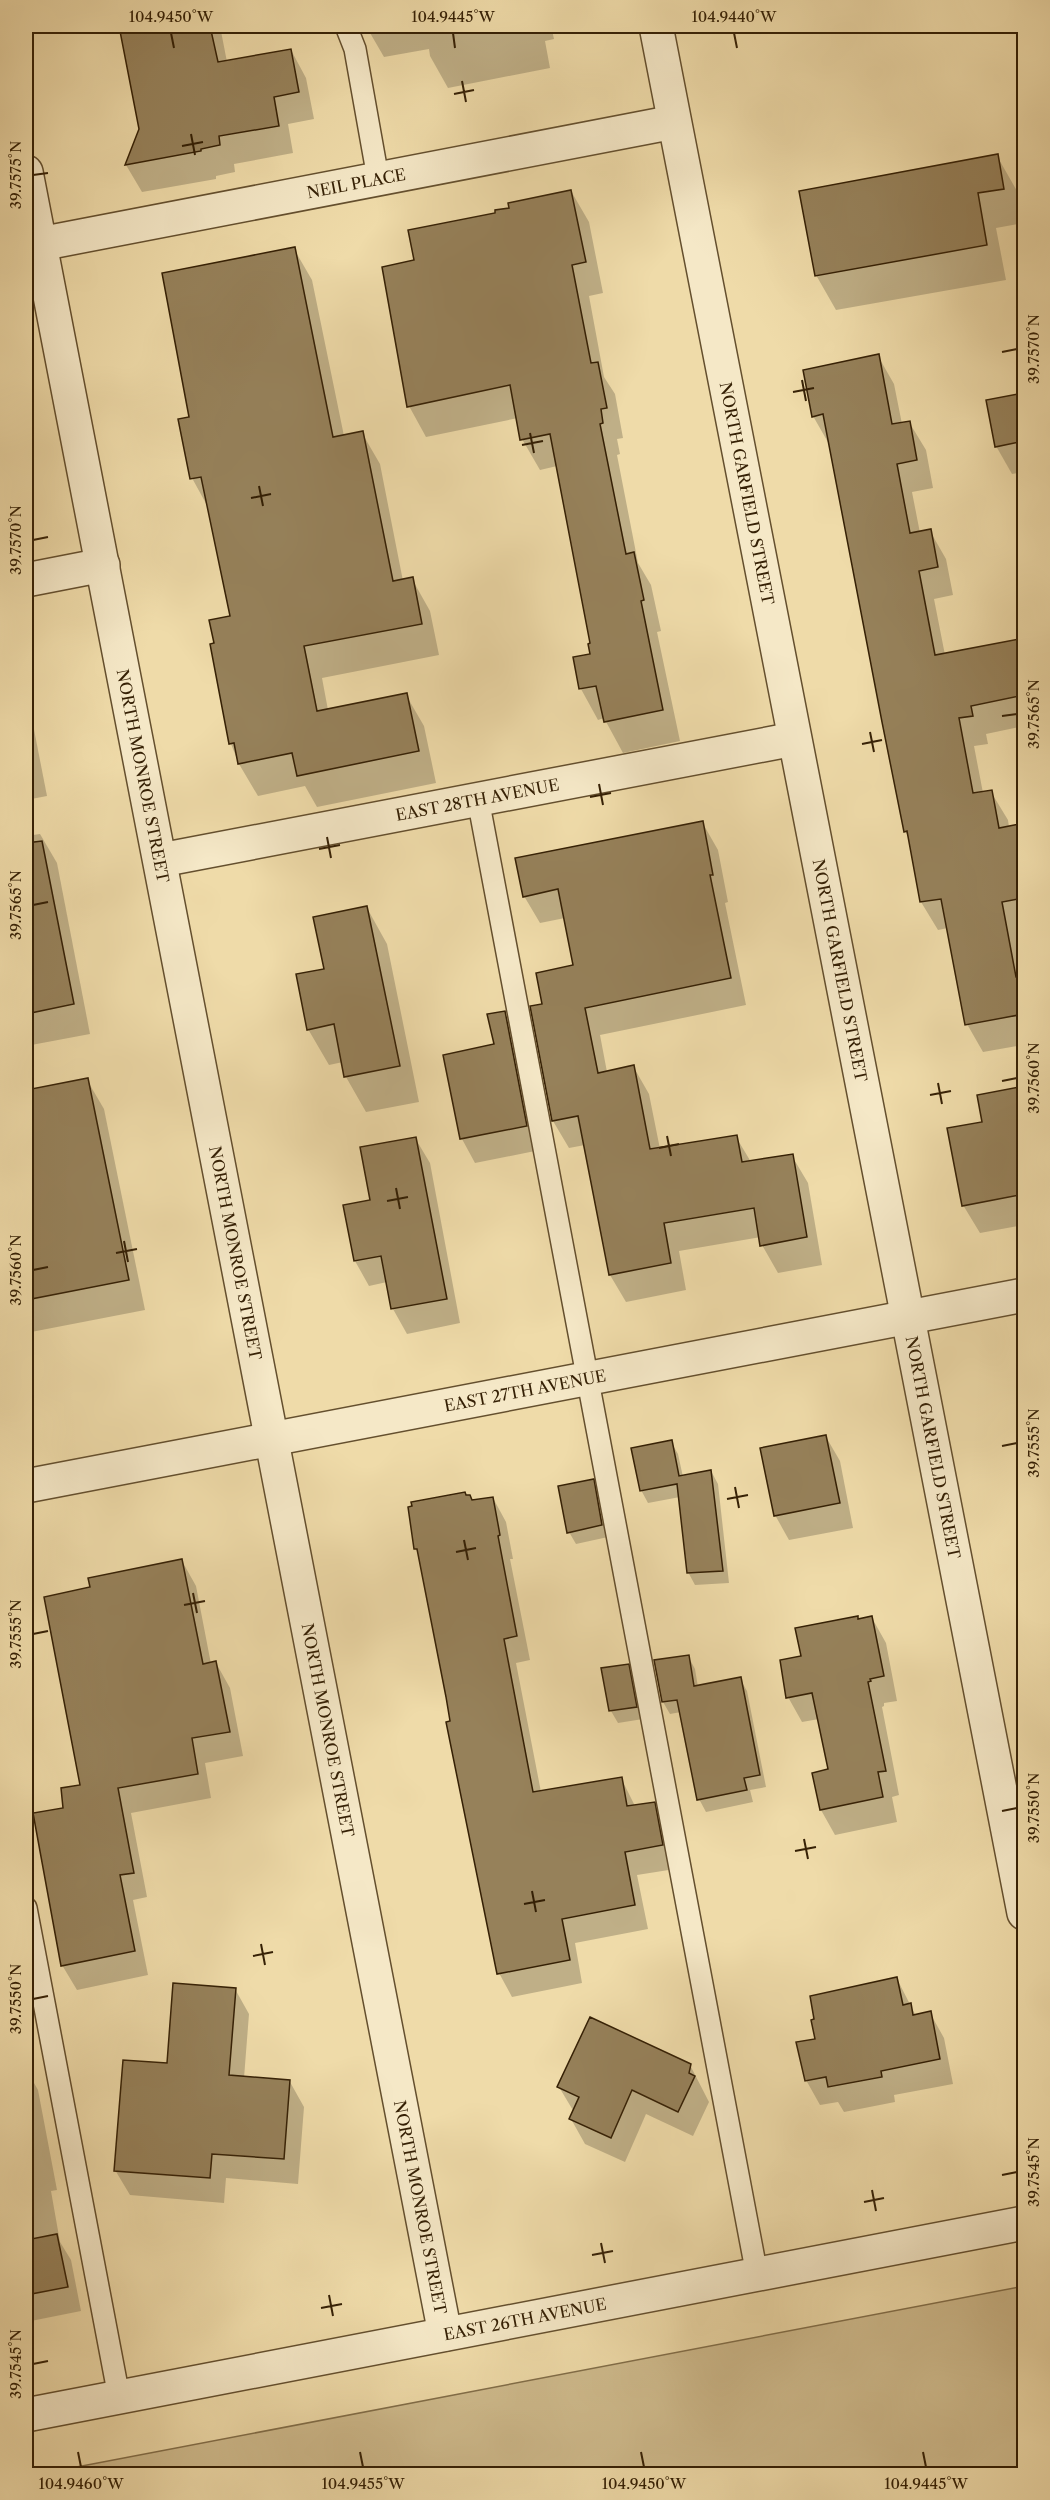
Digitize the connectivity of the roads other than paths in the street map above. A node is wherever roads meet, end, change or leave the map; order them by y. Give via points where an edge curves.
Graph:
1 (346, 26) edge
2 (656, 26) edge
3 (674, 122) junction
4 (26, 172) edge
5 (378, 178) junction
6 (40, 244) junction
7 (104, 565) junction
8 (26, 580) edge
9 (794, 740) junction
10 (478, 799) junction
11 (161, 860) junction
12 (1024, 1295) edge
13 (909, 1317) junction
14 (588, 1377) junction
15 (272, 1438) junction
16 (26, 1486) edge
17 (1019, 1858) edge
18 (26, 1908) edge
19 (1024, 1913) edge
20 (1024, 2223) edge
21 (757, 2275) junction
22 (445, 2334) junction
23 (119, 2397) junction
24 (26, 2415) edge

1 - 5 lane via 355,49
2 - 3 street, NORTH GARFIELD STREET
3 - 5 street, NEIL PLACE
3 - 9 street, NORTH GARFIELD STREET
4 - 6 street, NORTH MONROE STREET
5 - 6 street, NEIL PLACE
6 - 7 street, NORTH MONROE STREET
7 - 8 street
7 - 11 street, NORTH MONROE STREET
9 - 10 street, EAST 28TH AVENUE
9 - 13 street, NORTH GARFIELD STREET
10 - 11 street, EAST 28TH AVENUE
10 - 14 lane
11 - 15 street, NORTH MONROE STREET
12 - 13 street, EAST 27TH AVENUE
13 - 14 street, EAST 27TH AVENUE
13 - 17 street, NORTH GARFIELD STREET
14 - 15 street, EAST 27TH AVENUE
14 - 21 lane
15 - 16 street, EAST 27TH AVENUE
15 - 22 street, NORTH MONROE STREET
17 - 19 street, NORTH GARFIELD STREET
18 - 23 lane
20 - 21 street, EAST 26TH AVENUE
21 - 22 street, EAST 26TH AVENUE
22 - 23 street, EAST 26TH AVENUE
23 - 24 street, EAST 26TH AVENUE

